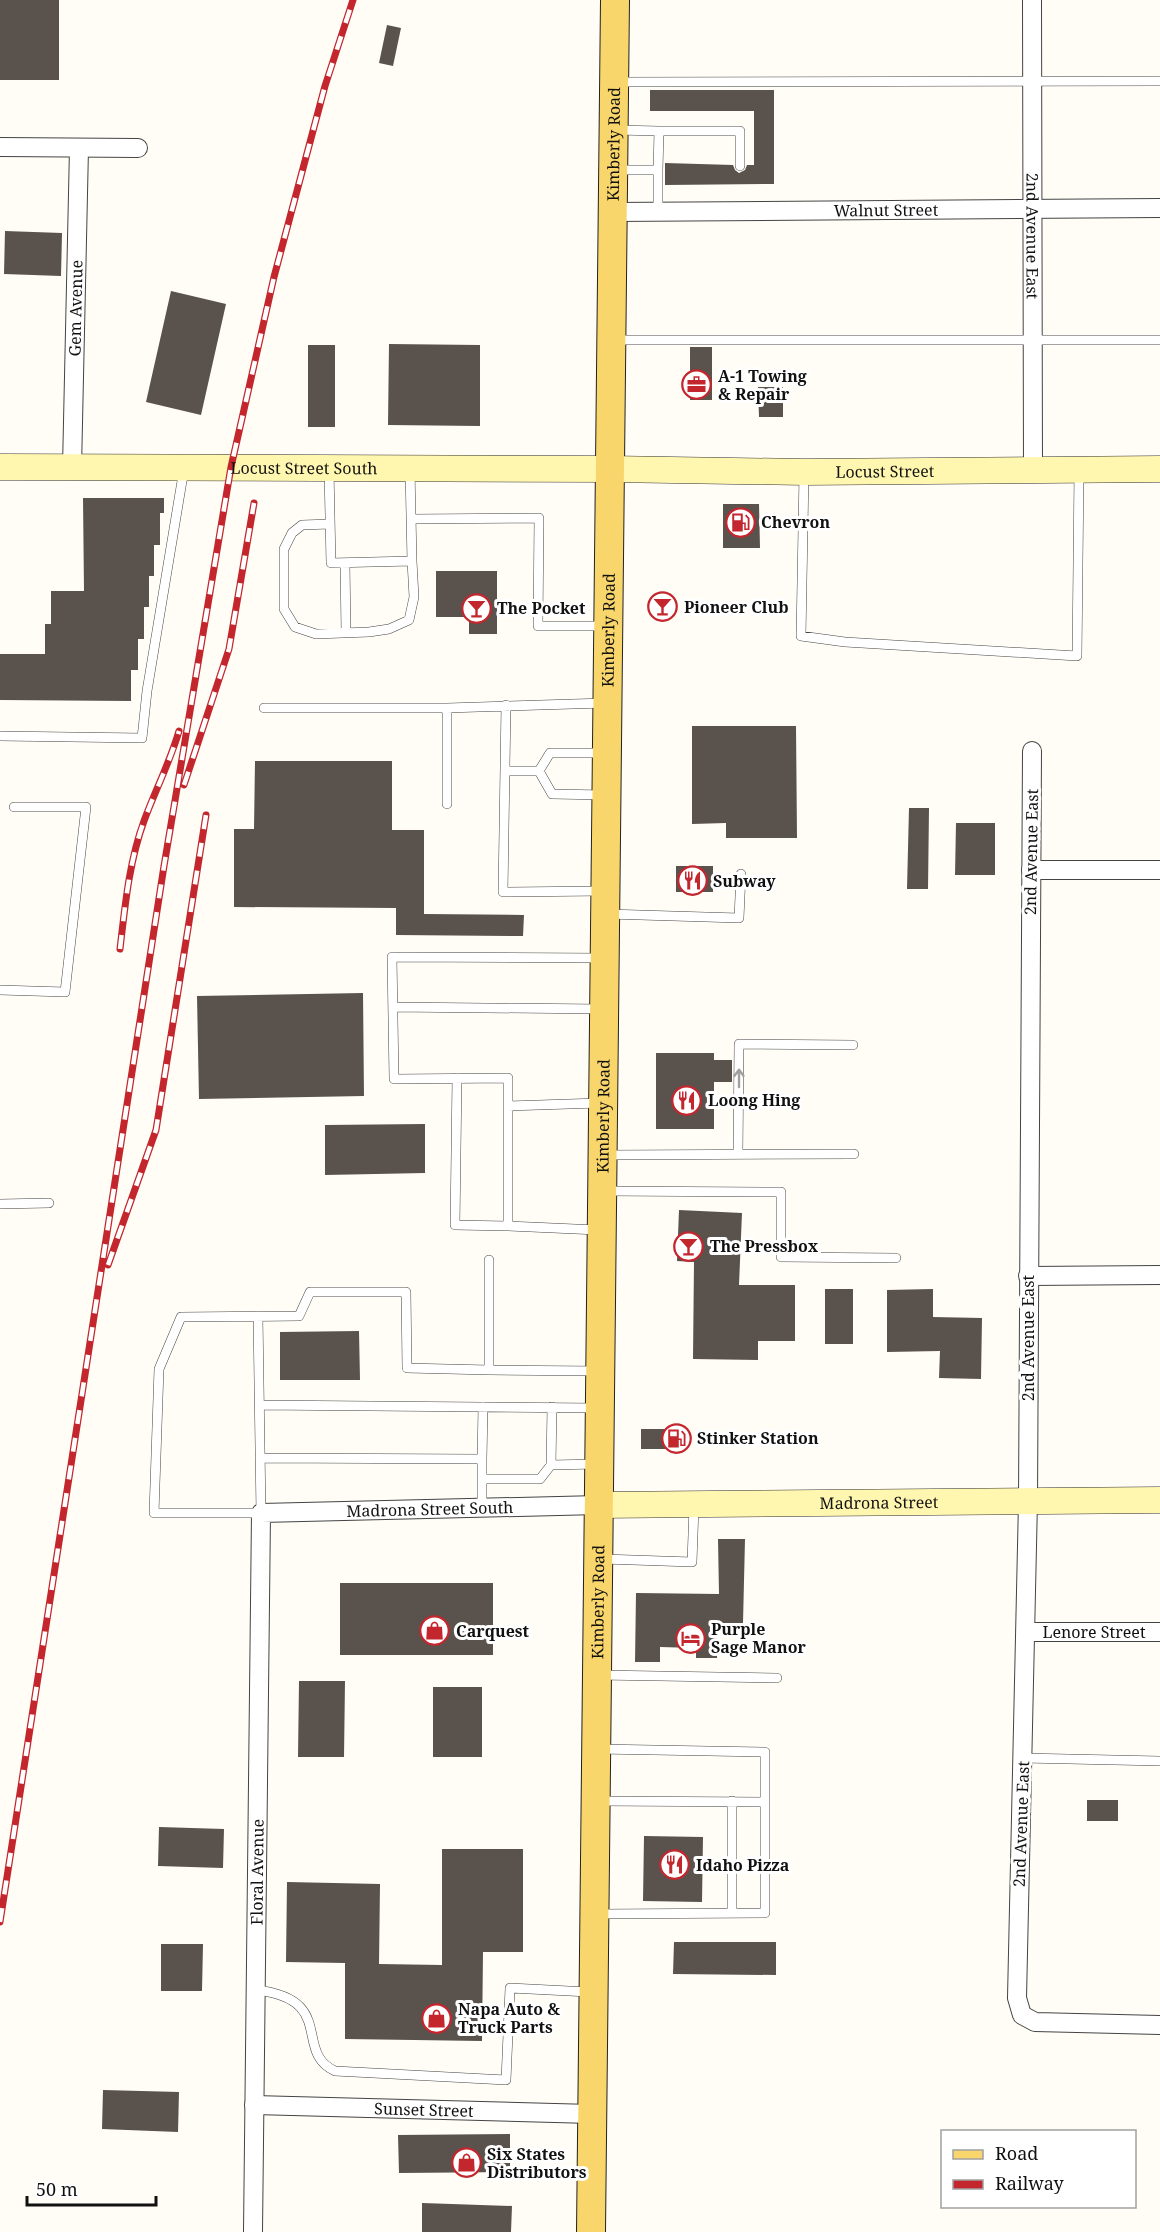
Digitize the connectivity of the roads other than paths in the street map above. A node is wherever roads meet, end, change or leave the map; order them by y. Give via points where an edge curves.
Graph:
1 (615, 0) edge
2 (1032, 0) edge
3 (1160, 81) edge
4 (614, 82) junction
5 (1032, 82) junction
6 (613, 130) junction
7 (659, 131) junction
8 (0, 147) edge
9 (79, 148) junction
10 (138, 148) dead end
11 (740, 166) dead end
12 (613, 170) junction
13 (658, 170) junction
14 (1160, 208) edge
15 (1032, 209) junction
16 (658, 211) junction
17 (613, 212) junction
18 (612, 340) junction
19 (1034, 340) junction
20 (1160, 340) edge
21 (0, 467) edge
22 (185, 467) junction
23 (329, 467) junction
24 (72, 468) junction
25 (410, 468) junction
26 (610, 469) junction
27 (1160, 469) edge
28 (1033, 470) junction
29 (1079, 470) junction
30 (804, 472) junction
31 (411, 519) junction
32 (330, 524) junction
33 (412, 561) junction
34 (345, 563) junction
35 (608, 626) junction
36 (346, 633) junction
37 (607, 703) junction
38 (507, 705) junction
39 (264, 708) dead end
40 (447, 708) junction
41 (0, 736) edge
42 (1032, 751) dead end
43 (607, 753) junction
44 (506, 771) junction
45 (539, 771) junction
46 (606, 795) junction
47 (447, 804) dead end
48 (14, 807) dead end
49 (1031, 870) junction
50 (1160, 870) edge
51 (741, 874) dead end
52 (605, 902) junction
53 (604, 958) junction
54 (0, 990) edge
55 (393, 1007) junction
56 (604, 1009) junction
57 (854, 1045) dead end
58 (457, 1078) junction
59 (603, 1103) junction
60 (508, 1106) junction
61 (854, 1154) dead end
62 (602, 1155) junction
63 (738, 1155) junction
64 (602, 1191) junction
65 (49, 1203) dead end
66 (0, 1204) edge
67 (508, 1226) junction
68 (602, 1230) junction
69 (896, 1258) dead end
70 (489, 1260) dead end
71 (1160, 1275) edge
72 (1028, 1276) junction
73 (258, 1317) junction
74 (489, 1370) junction
75 (600, 1371) junction
76 (260, 1405) junction
77 (483, 1407) junction
78 (552, 1407) junction
79 (600, 1408) junction
80 (260, 1458) junction
81 (482, 1459) junction
82 (599, 1464) junction
83 (551, 1465) junction
84 (482, 1479) junction
85 (1160, 1500) edge
86 (1028, 1501) junction
87 (694, 1504) junction
88 (599, 1505) junction
89 (482, 1508) junction
90 (261, 1513) junction
91 (598, 1559) junction
92 (1026, 1632) junction
93 (1160, 1632) edge
94 (597, 1675) junction
95 (777, 1678) dead end
96 (596, 1749) junction
97 (1023, 1758) junction
98 (1160, 1761) edge
99 (596, 1801) junction
100 (732, 1802) junction
101 (765, 1802) junction
102 (732, 1913) junction
103 (594, 1914) junction
104 (256, 1990) junction
105 (593, 1992) junction
106 (1160, 2025) edge
107 (254, 2105) junction
108 (592, 2114) junction
109 (253, 2232) edge
110 (591, 2232) edge

1 - 4 main road, Kimberly Road
2 - 5 street, 2nd Avenue East
3 - 5 lane
4 - 5 lane
4 - 6 main road, Kimberly Road
5 - 15 street, 2nd Avenue East
6 - 7 lane
6 - 12 main road, Kimberly Road
7 - 11 lane via 740,131
7 - 13 lane
8 - 9 street
9 - 10 street
9 - 24 street, Gem Avenue
12 - 13 lane
12 - 17 main road, Kimberly Road
13 - 16 lane
14 - 15 street, Walnut Street
15 - 16 street, Walnut Street
15 - 19 street, 2nd Avenue East
16 - 17 street, Walnut Street
17 - 18 main road, Kimberly Road
18 - 19 lane
18 - 26 main road, Kimberly Road
19 - 20 lane
19 - 28 street, 2nd Avenue East
21 - 24 street, Locust Street South
22 - 23 street, Locust Street South
22 - 24 street, Locust Street South
22 - 41 lane via 142,738
23 - 25 street, Locust Street South
23 - 32 lane
25 - 26 street, Locust Street South
25 - 31 lane
26 - 30 street, Locust Street
26 - 35 main road, Kimberly Road
27 - 29 street, Locust Street
28 - 29 street, Locust Street
28 - 30 street, Locust Street
29 - 30 lane via 1077,656 801,636
31 - 33 lane
31 - 35 lane via 539,518 538,626
32 - 34 lane via 331,563
32 - 36 lane via 302,525 292,533 284,549 284,609 296,627 316,634
33 - 34 lane
33 - 36 lane via 414,597 409,620 389,629
34 - 36 lane
35 - 37 main road, Kimberly Road
37 - 38 lane
37 - 43 main road, Kimberly Road
38 - 40 lane
38 - 44 lane
39 - 40 lane
40 - 47 lane
42 - 49 street, 2nd Avenue East
43 - 45 lane via 550,753
43 - 46 main road, Kimberly Road
44 - 45 lane
44 - 52 lane via 503,892
45 - 46 lane via 552,794
46 - 52 main road, Kimberly Road
48 - 54 lane via 86,807 65,992
49 - 50 street
49 - 72 street, 2nd Avenue East
51 - 52 lane via 740,918
52 - 53 main road, Kimberly Road
53 - 55 lane via 392,957
53 - 56 main road, Kimberly Road
55 - 56 lane
55 - 58 lane via 394,1079
56 - 59 main road, Kimberly Road
63 -> 57 lane via 739,1044
58 - 60 lane via 508,1078
58 - 67 lane via 455,1225
59 - 60 lane
59 - 62 main road, Kimberly Road
60 - 67 lane
61 - 63 lane
62 - 63 lane
62 - 64 main road, Kimberly Road
64 - 68 main road, Kimberly Road
64 - 69 lane via 781,1192 781,1257
65 - 66 lane
67 - 68 lane
68 - 75 main road, Kimberly Road
70 - 74 lane
71 - 72 street
72 - 86 street, 2nd Avenue East
73 - 74 lane via 299,1316 310,1292 406,1292 407,1368
73 - 76 lane
73 - 90 lane via 181,1317 159,1369 154,1513
74 - 75 lane
75 - 79 main road, Kimberly Road
76 - 77 lane
76 - 80 lane
77 - 78 lane
77 - 81 lane
78 - 79 lane
78 - 83 lane
79 - 82 main road, Kimberly Road
80 - 81 lane
80 - 90 lane
81 - 84 lane
82 - 83 lane
82 - 88 main road, Kimberly Road
83 - 84 lane via 540,1479
84 - 89 lane
85 - 86 street, Madrona Street
86 - 87 street, Madrona Street
86 - 92 street, 2nd Avenue East
87 - 88 street, Madrona Street
87 - 91 lane via 692,1562
88 - 89 street, Madrona Street South
88 - 91 main road, Kimberly Road
89 - 90 street, Madrona Street South
90 - 104 street, Floral Avenue
91 - 94 main road, Kimberly Road
92 - 93 street, Lenore Street
92 - 97 street, 2nd Avenue East
94 - 95 lane
94 - 96 main road, Kimberly Road
96 - 99 main road, Kimberly Road
96 - 101 lane via 765,1752
97 - 98 lane
97 - 106 street, 2nd Avenue East via 1017,1998 1022,2016 1035,2022
99 - 100 lane
99 - 103 main road, Kimberly Road
100 - 101 lane
100 - 102 lane
101 - 102 lane via 765,1913
102 - 103 lane
103 - 105 main road, Kimberly Road
104 - 105 lane via 274,1992 301,2006 308,2017 317,2057 334,2071 506,2080 510,1989
104 - 107 street, Floral Avenue
105 - 108 main road, Kimberly Road
107 - 108 street, Sunset Street
107 - 109 street, Floral Avenue
108 - 110 main road, Kimberly Road

